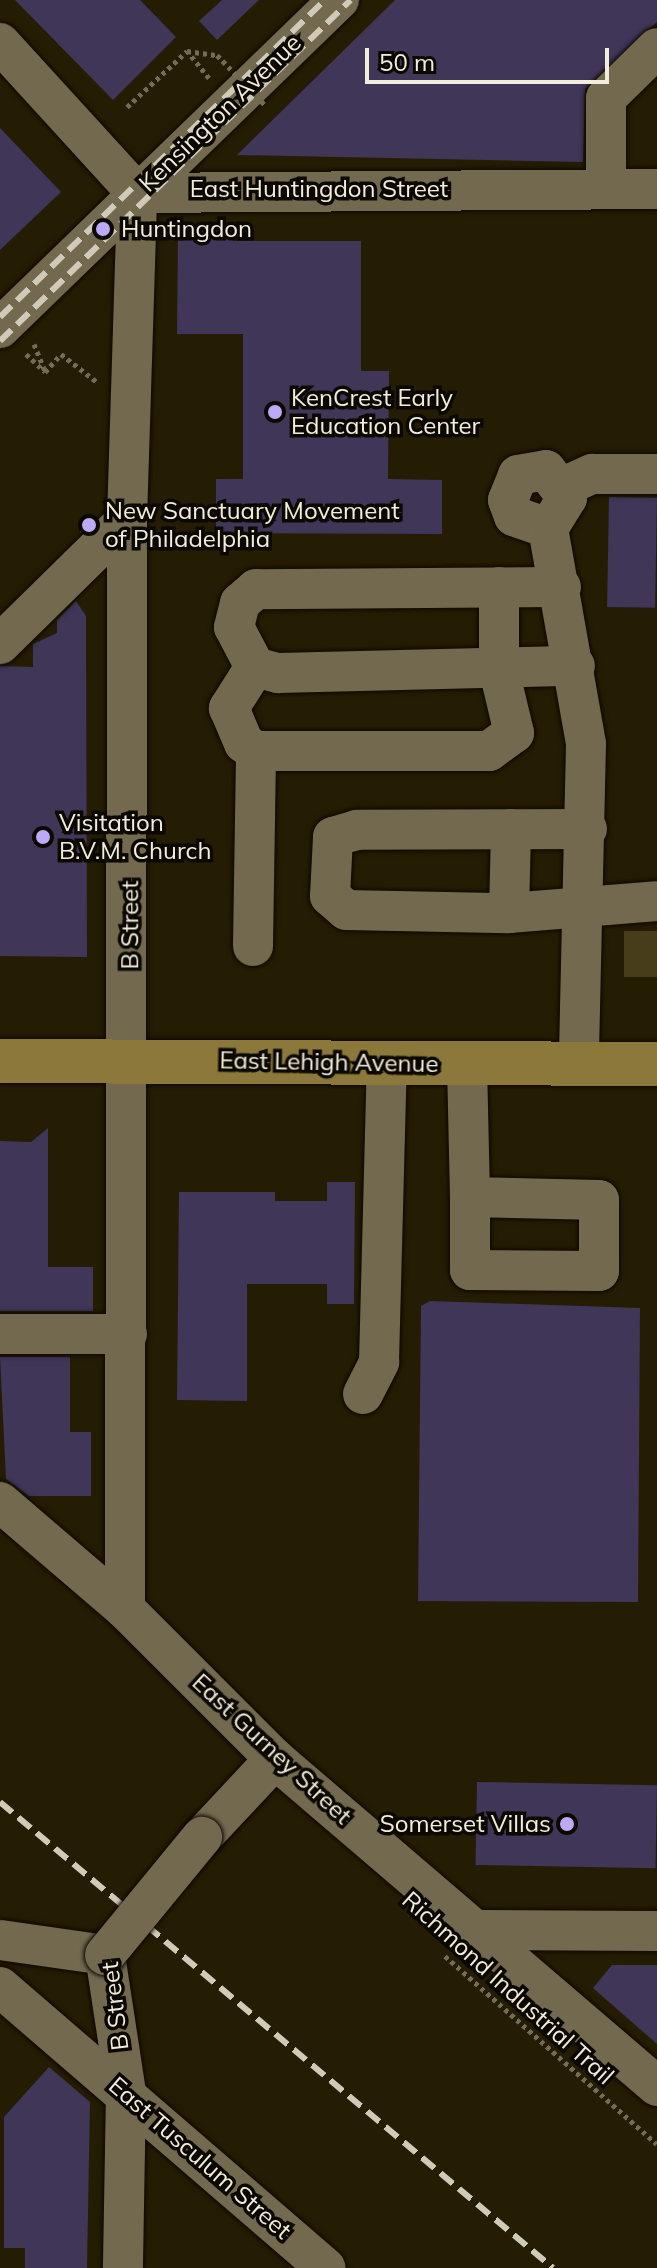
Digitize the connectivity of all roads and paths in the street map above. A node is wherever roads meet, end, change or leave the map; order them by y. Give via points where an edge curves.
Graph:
1 (339, 0) edge
2 (0, 43) edge
3 (657, 48) edge
4 (187, 51) junction
5 (210, 79) dead end
6 (265, 105) dead end
7 (127, 107) dead end
8 (606, 188) junction
9 (657, 189) edge
10 (137, 193) junction
11 (16, 335) edge
12 (89, 382) dead end
13 (657, 474) edge
14 (565, 486) junction
15 (127, 519) junction
16 (548, 528) junction
17 (499, 587) junction
18 (561, 587) junction
19 (0, 644) edge
20 (575, 666) junction
21 (255, 667) junction
22 (499, 670) junction
23 (256, 751) junction
24 (511, 829) junction
25 (587, 829) junction
26 (657, 901) edge
27 (586, 908) junction
28 (509, 913) junction
29 (253, 946) dead end
30 (0, 1061) edge
31 (130, 1061) junction
32 (387, 1062) junction
33 (467, 1064) junction
34 (579, 1064) junction
35 (657, 1064) edge
36 (470, 1197) dead end
37 (0, 1334) edge
38 (127, 1334) junction
39 (363, 1394) dead end
40 (0, 1502) edge
41 (125, 1609) junction
42 (275, 1759) junction
43 (483, 1930) junction
44 (657, 1931) edge
45 (0, 1940) edge
46 (438, 1950) dead end
47 (105, 1955) junction
48 (0, 1987) edge
49 (657, 2086) edge
50 (126, 2092) junction
51 (657, 2144) edge
52 (123, 2268) edge
53 (326, 2268) edge

1 - 10 street, Kensington Avenue
2 - 10 street
3 - 8 street via 606,98
4 - 5 path
4 - 6 path, bridge via 217,55
4 - 7 path
8 - 9 street, East Huntingdon Street
8 - 10 street, East Huntingdon Street
10 - 11 street, Kensington Avenue
10 - 15 street, B Street
11 - 12 path via 45,372 61,354
13 - 14 street via 592,474
14 - 16 street via 564,512
14 - 16 street via 534,469 511,485 514,516
15 - 19 street
15 - 31 street, B Street
16 - 18 street
17 - 18 street
17 - 21 street via 256,589 240,603 234,627
17 - 22 street
18 - 20 street
20 - 22 street
20 - 25 street via 586,744
21 - 22 street
21 - 23 street via 229,708 244,743
22 - 23 street via 514,733 489,751
23 - 29 street
24 - 25 street
24 - 28 street
24 - 28 street via 357,830 333,837 330,896 346,910
25 - 27 street
26 - 27 street
27 - 28 street
27 - 34 street
30 - 31 main road, East Lehigh Avenue
31 - 32 main road, East Lehigh Avenue
31 - 38 street, B Street
32 - 33 main road, East Lehigh Avenue
32 - 39 street via 379,1362
33 - 34 main road, East Lehigh Avenue
33 - 36 street
34 - 35 main road, East Lehigh Avenue
37 - 38 street
38 - 41 street, B Street
40 - 41 street, East Gurney Street
41 - 42 street, East Gurney Street
42 - 43 street, East Gurney Street
42 - 47 street, B Street, bridge via 202,1837
43 - 44 street
43 - 49 street, East Gurney Street
45 - 47 street
46 - 51 path, Richmond Industrial Trail
47 - 50 street, B Street
48 - 50 street, East Tusculum Street
50 - 52 street, B Street
50 - 53 street, East Tusculum Street

